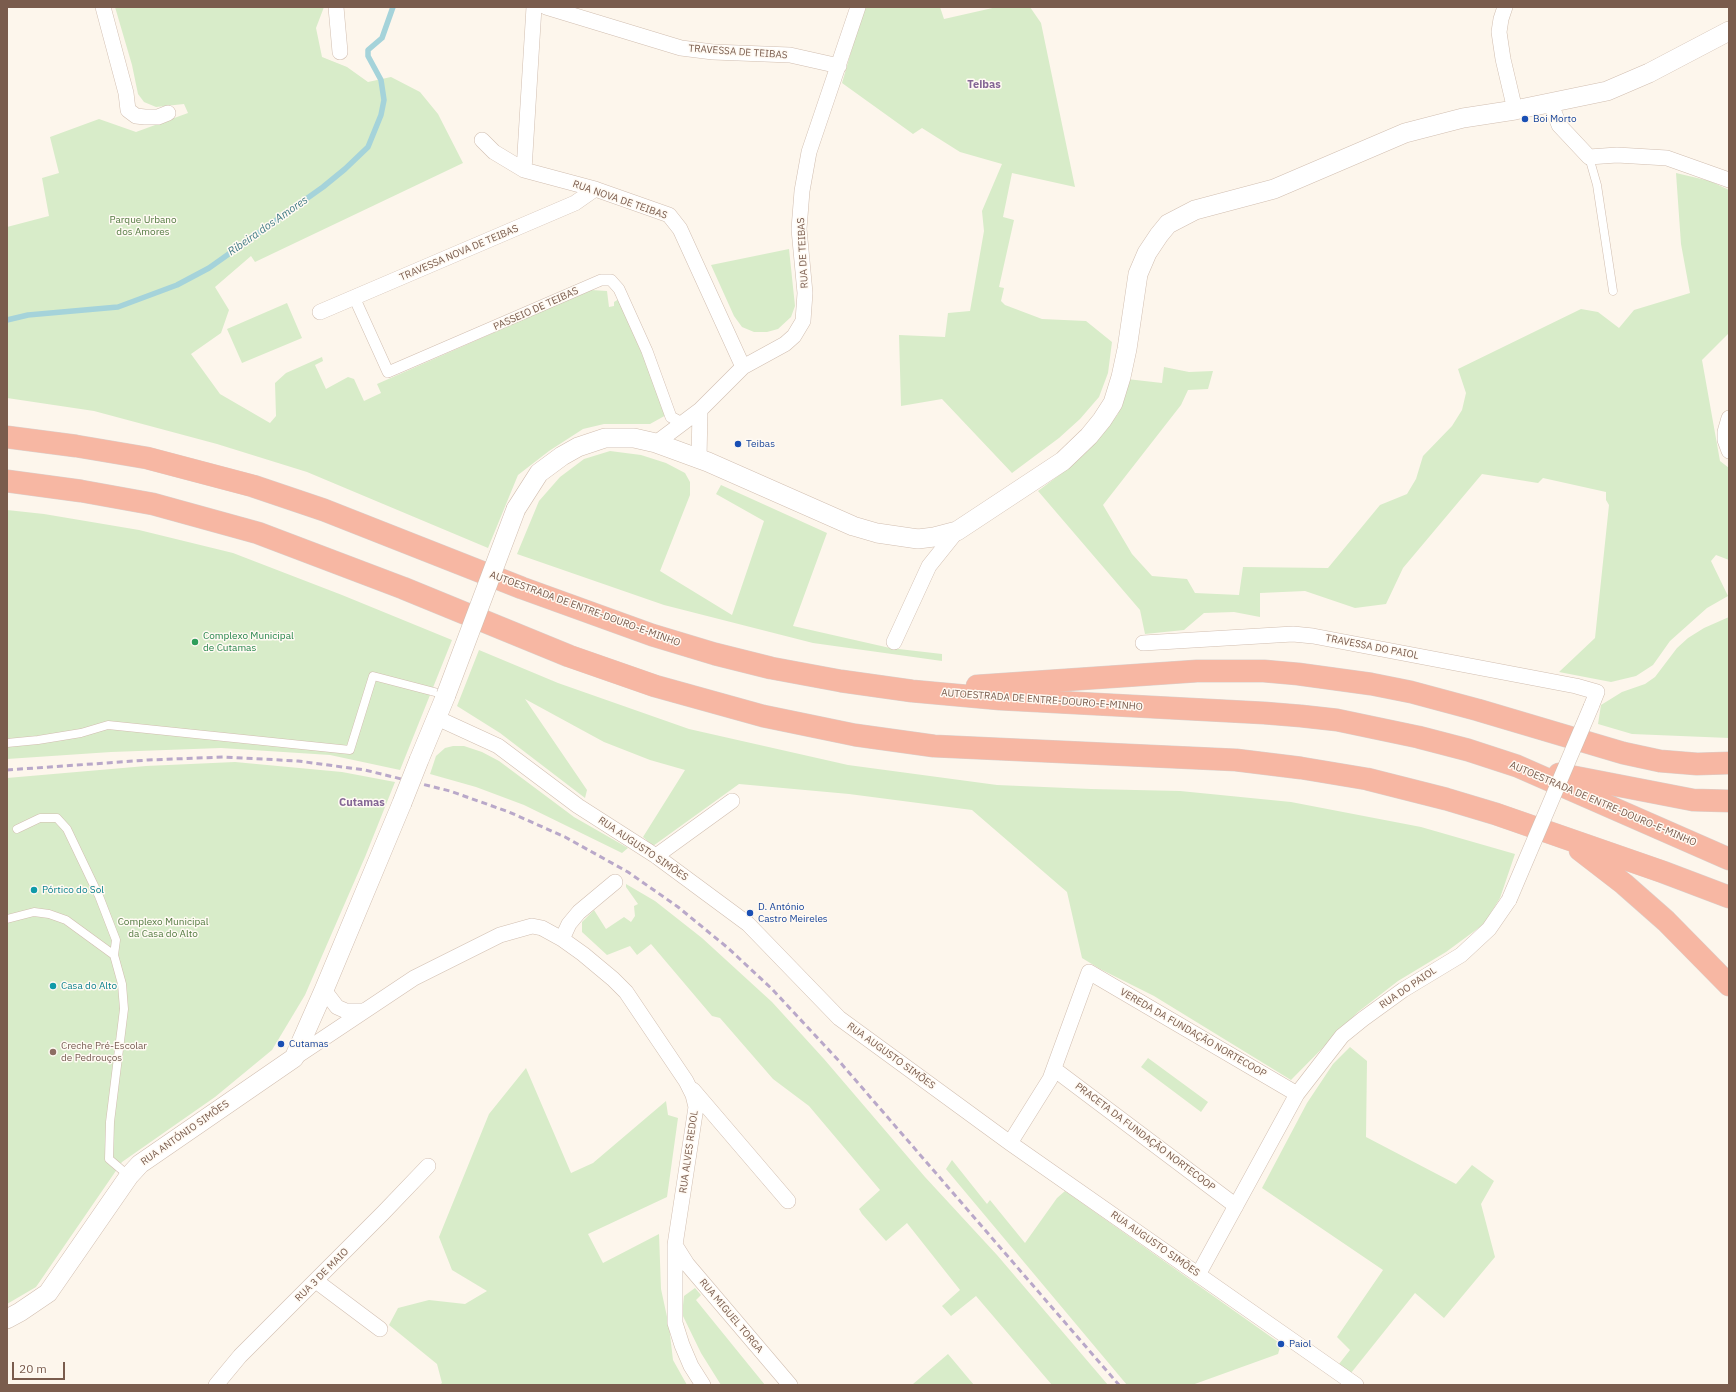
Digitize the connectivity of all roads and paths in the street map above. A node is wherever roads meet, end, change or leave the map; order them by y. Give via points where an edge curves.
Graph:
1 (103, 7) edge
2 (336, 7) edge
3 (534, 7) edge
4 (546, 7) edge
5 (858, 7) edge
6 (1505, 7) edge
7 (1729, 31) edge
8 (340, 52) dead end
9 (839, 66) junction
10 (1550, 104) junction
11 (1515, 110) junction
12 (168, 113) dead end
13 (482, 140) dead end
14 (1589, 157) junction
15 (524, 170) junction
16 (1729, 180) edge
17 (595, 189) junction
18 (1613, 291) dead end
19 (354, 297) junction
20 (320, 312) dead end
21 (743, 367) junction
22 (700, 410) junction
23 (1729, 418) edge
24 (682, 423) junction
25 (7, 437) edge
26 (656, 443) junction
27 (1729, 451) edge
28 (699, 459) junction
29 (7, 481) edge
30 (957, 531) junction
31 (894, 642) dead end
32 (1144, 643) dead end
33 (912, 691) junction
34 (1597, 692) joint
35 (446, 695) junction
36 (437, 718) junction
37 (7, 743) edge
38 (1729, 763) edge
39 (1517, 766) junction
40 (732, 801) dead end
41 (1729, 802) edge
42 (17, 829) dead end
43 (1559, 836) junction
44 (656, 856) junction
45 (1729, 859) edge
46 (615, 882) dead end
47 (1729, 898) edge
48 (7, 919) edge
49 (562, 939) junction
50 (114, 955) junction
51 (1729, 984) edge
52 (324, 990) junction
53 (362, 1011) junction
54 (294, 1058) junction
55 (1054, 1069) junction
56 (686, 1081) junction
57 (1297, 1094) junction
58 (1010, 1142) junction
59 (428, 1166) dead end
60 (128, 1176) junction
61 (788, 1201) dead end
62 (1236, 1206) junction
63 (675, 1245) junction
64 (1198, 1275) junction
65 (316, 1281) junction
66 (7, 1319) edge
67 (380, 1329) dead end
68 (216, 1385) edge
69 (703, 1385) edge
70 (790, 1385) edge
71 (1356, 1385) edge

1 - 12 street via 126,93 128,110 136,116 145,117 158,117
2 - 8 street
3 - 15 street
4 - 9 street, TRAVESSA DE TEIBAS via 681,48 790,55
5 - 9 street, RUA DE TEIBAS
6 - 11 street via 1500,32 1502,59
7 - 10 street via 1628,83 1607,91
9 - 21 street, RUA DE TEIBAS via 809,152 802,191 799,229 805,293 803,321 794,336 785,344
10 - 11 street
10 - 14 street via 1559,125
11 - 30 street via 1463,118 1405,133 1274,189 1195,210 1168,224 1147,253 1138,274 1121,377 1113,403 1102,420 1063,461
13 - 15 street, RUA NOVA DE TEIBAS via 494,152
14 - 16 street via 1617,155 1667,158
14 - 18 lane via 1597,185
15 - 17 street, RUA NOVA DE TEIBAS
17 - 19 street, TRAVESSA NOVA DE TEIBAS via 575,203
17 - 21 street, RUA NOVA DE TEIBAS via 669,215 680,230
19 - 20 street, TRAVESSA NOVA DE TEIBAS
19 - 24 street, PASSEIO DE TEIBAS via 388,372 602,280 611,280 619,289 647,351 671,417
21 - 22 street, RUA DE TEIBAS
22 - 24 street, RUA DE TEIBAS
22 - 28 street
23 - 27 street via 1725,432
24 - 26 street, RUA DE TEIBAS
25 - 33 highway, AUTOESTRADA DE ENTRE-DOURO-E-MINHO via 140,457 253,486 324,510 522,588 652,635 771,668
26 - 28 street
26 - 35 street, bridge via 634,438 605,438 578,447 539,473 516,509
28 - 30 street via 853,526 877,533 918,539 934,538
29 - 43 highway via 146,503 258,533 396,585 569,656 655,686 763,716 855,735 934,746 1171,756 1301,768 1367,780 1446,799
30 - 31 street via 929,566
32 - 34 street, TRAVESSA DO PAIOL via 1293,634 1313,636
33 - 38 highway via 1197,671 1298,674 1411,692 1623,753 1660,761
33 - 39 highway, AUTOESTRADA DE ENTRE-DOURO-E-MINHO via 1000,699 1264,713 1337,720 1418,737
34 - 57 street, RUA DO PAIOL, bridge via 1509,900 1489,930 1461,955 1403,990 1342,1036
35 - 36 street
35 - 37 lane via 373,676 350,750 108,725 81,733
36 - 44 street, RUA AUGUSTO SIMÕES via 498,746 578,806
36 - 52 street, bridge
39 - 41 highway via 1693,800
39 - 45 highway, AUTOESTRADA DE ENTRE-DOURO-E-MINHO
40 - 44 street
42 - 50 lane via 40,818 57,818 67,829 99,896 116,940
43 - 47 highway
43 - 51 highway via 1624,884
44 - 58 street, RUA AUGUSTO SIMÕES via 748,924 839,1018
46 - 49 street via 579,912 569,924
48 - 50 lane via 34,912 66,920
49 - 53 street, RUA ANTÓNIO SIMÕES via 542,928 532,926 500,935 414,978
49 - 56 street, RUA ALVES REDOL via 626,992
50 - 60 lane via 122,984 124,1009 110,1122 109,1159
52 - 53 street via 337,1008
52 - 54 street
53 - 54 street, RUA ANTÓNIO SIMÕES
54 - 60 street, RUA ANTÓNIO SIMÕES via 154,1153
55 - 57 street, VEREDA DA FUNDAÇÃO NORTECOOP via 1090,972
55 - 58 street
55 - 62 street, PRACETA DA FUNDAÇÃO NORTECOOP
56 - 61 street
56 - 63 street, RUA ALVES REDOL via 696,1107
57 - 62 street, RUA DO PAIOL
58 - 64 street, RUA AUGUSTO SIMÕES
59 - 65 street, RUA 3 DE MAIO
60 - 66 street, RUA ANTÓNIO SIMÕES via 48,1293
62 - 64 street, RUA DO PAIOL
63 - 69 street, RUA ALVES REDOL via 675,1323 691,1366
63 - 70 street, RUA MIGUEL TORGA via 687,1264
64 - 71 street, RUA AUGUSTO SIMÕES
65 - 67 street
65 - 68 street, RUA 3 DE MAIO via 240,1356

